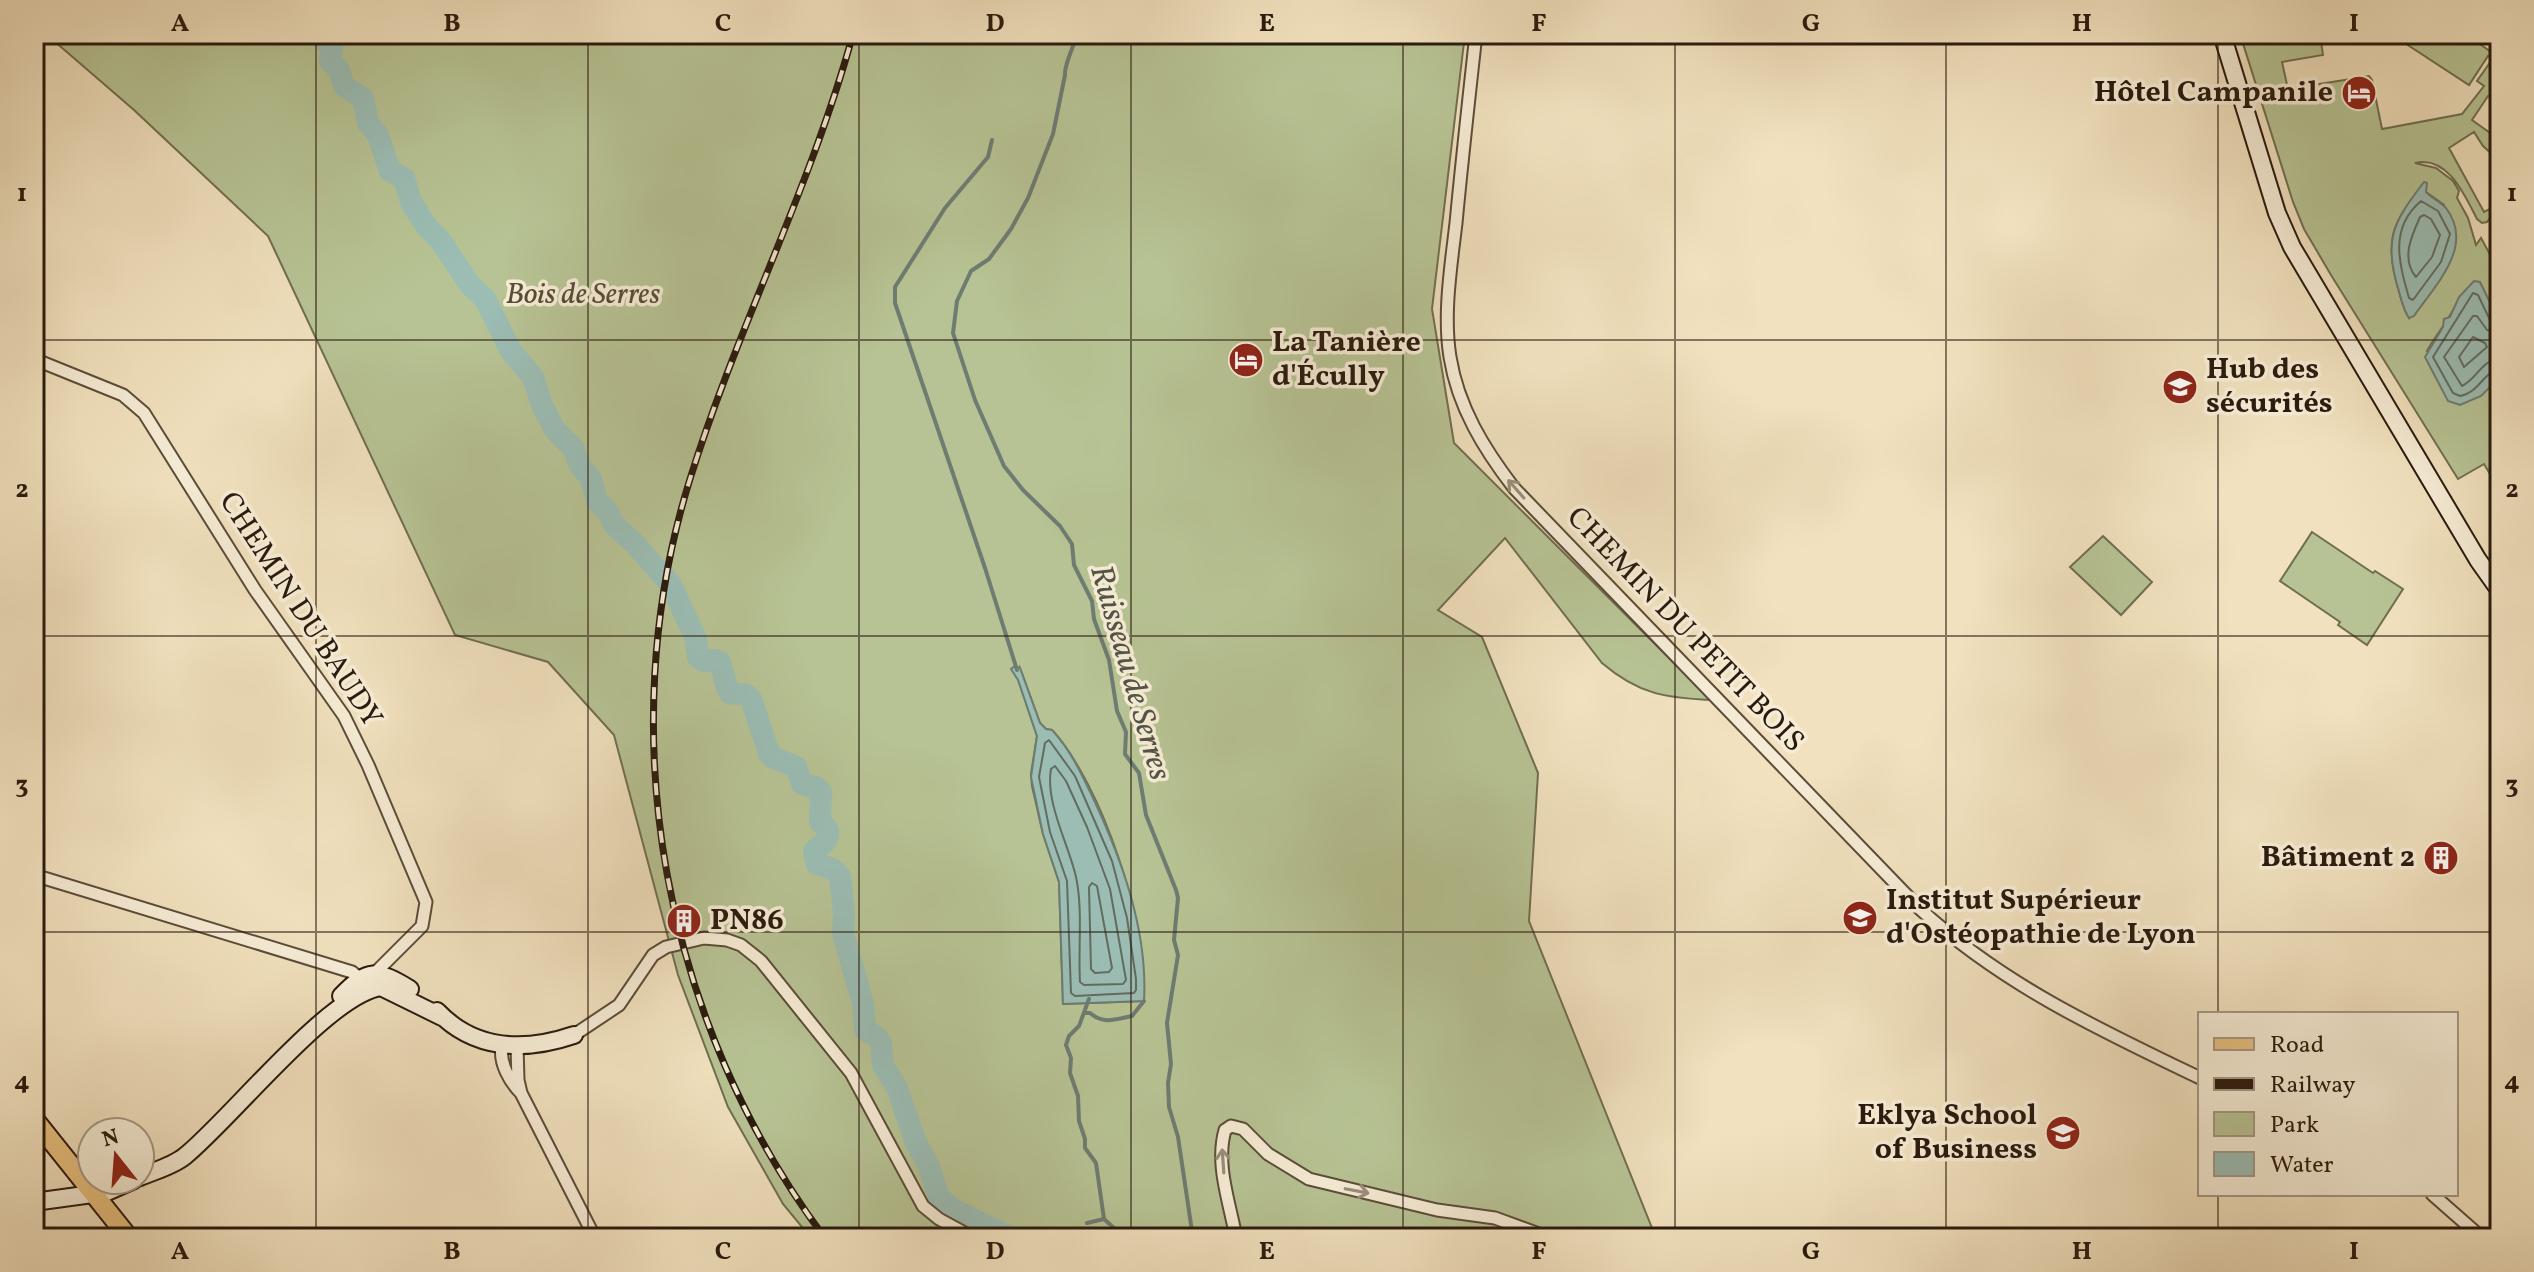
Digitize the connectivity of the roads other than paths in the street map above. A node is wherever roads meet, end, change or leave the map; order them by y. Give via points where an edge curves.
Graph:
1 (1476, 34) edge
2 (2222, 34) edge
3 (34, 359) edge
4 (2500, 591) edge
5 (34, 875) edge
6 (369, 980) junction
7 (574, 1035) joint
8 (509, 1046) junction
9 (2198, 1077) edge
10 (34, 1119) edge
11 (156, 1170) edge
12 (76, 1173) edge
13 (78, 1196) edge
14 (94, 1196) edge
15 (2434, 1196) edge
16 (34, 1202) edge
17 (129, 1238) edge
18 (595, 1238) edge
19 (974, 1238) edge
20 (1236, 1238) edge
21 (1550, 1238) edge
22 (2482, 1238) edge

9 -> 1 street, CHEMIN DU PETIT BOIS via 2030,992 1949,936 1495,463 1473,427 1450,358 1448,311
2 - 4 main road via 2277,213 2297,258
3 - 6 street, CHEMIN DU BAUDY via 123,395 144,413 255,590 344,716 426,902 422,926
5 - 6 street
6 - 8 main road via 477,1040
6 - 11 main road via 183,1158
7 - 8 main road
7 - 19 street via 619,1005 653,955 666,947 704,938 741,945 761,961 851,1073 923,1206
8 - 18 street via 521,1093
10 - 12 main road
13 - 16 main road
14 - 17 main road
15 - 22 street
20 -> 21 street via 1221,1152 1225,1130 1231,1126 1243,1129 1268,1154 1309,1179 1437,1210 1495,1218

